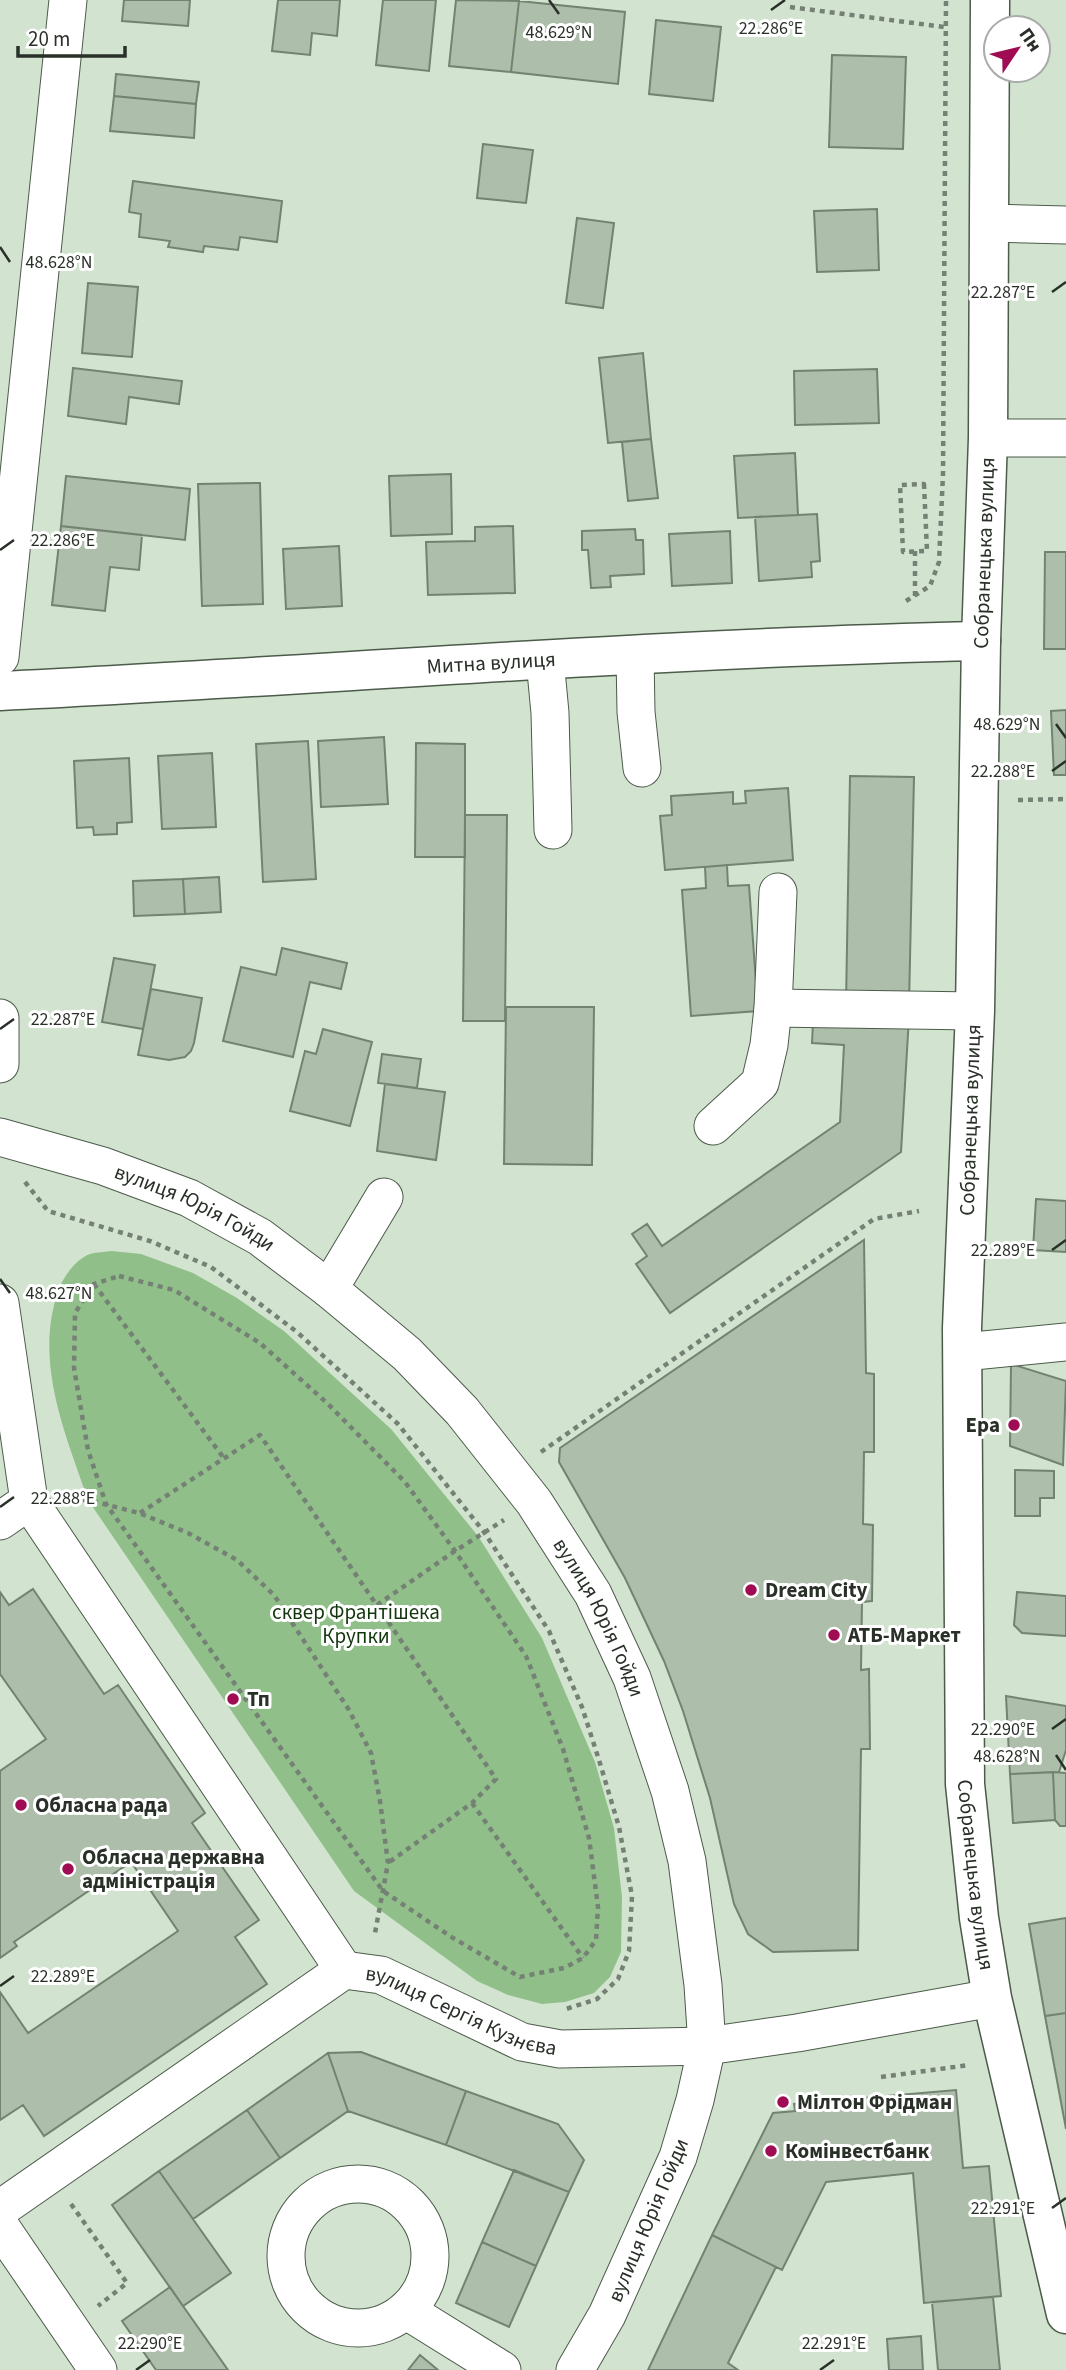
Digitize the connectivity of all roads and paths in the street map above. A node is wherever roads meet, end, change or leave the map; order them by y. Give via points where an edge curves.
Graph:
1 (68, 0) edge
2 (946, 0) edge
3 (990, 0) edge
4 (790, 7) dead end
5 (944, 27) junction
6 (989, 223) junction
7 (1066, 225) edge
8 (988, 438) junction
9 (1066, 438) edge
10 (915, 551) junction
11 (915, 596) junction
12 (906, 601) dead end
13 (981, 641) junction
14 (635, 655) junction
15 (0, 657) edge
16 (544, 660) junction
17 (0, 691) edge
18 (642, 768) dead end
19 (1066, 799) edge
20 (1018, 800) dead end
21 (553, 830) dead end
22 (778, 892) dead end
23 (773, 1009) junction
24 (975, 1011) junction
25 (0, 1018) edge
26 (0, 1064) edge
27 (713, 1126) dead end
28 (0, 1138) edge
29 (24, 1181) dead end
30 (384, 1197) dead end
31 (919, 1211) dead end
32 (94, 1284) junction
33 (329, 1289) junction
34 (0, 1303) edge
35 (1066, 1342) edge
36 (963, 1352) junction
37 (223, 1457) junction
38 (512, 1473) junction
39 (106, 1504) junction
40 (14, 1511) edge
41 (139, 1513) junction
42 (478, 1536) dead end
43 (455, 1551) junction
44 (377, 1605) junction
45 (472, 1803) junction
46 (387, 1863) junction
47 (383, 1891) junction
48 (379, 1910) dead end
49 (583, 1958) junction
50 (344, 1970) junction
51 (992, 1998) junction
52 (555, 2012) dead end
53 (706, 2046) junction
54 (973, 2064) dead end
55 (881, 2077) dead end
56 (71, 2203) dead end
57 (0, 2210) edge
58 (0, 2226) edge
59 (90, 2311) dead end
60 (407, 2311) dead end
61 (1066, 2314) edge
62 (98, 2370) edge
63 (502, 2370) edge
64 (575, 2370) edge

1 - 15 street
2 - 5 path
3 - 6 main road, Собранецька вулиця
4 - 5 path
5 - 11 path via 940,550 930,586
6 - 7 street
6 - 8 main road, Собранецька вулиця
8 - 9 street
8 - 13 main road, Собранецька вулиця
10 - 10 path via 903,552 900,485 924,484 928,551
10 - 11 path
11 - 12 path
13 - 14 main road, Митна вулиця
13 - 24 main road, Собранецька вулиця
14 - 16 main road, Митна вулиця
14 - 18 street
16 - 17 main road, Митна вулиця
16 - 21 street
19 - 20 path
22 - 23 street
23 - 24 street
23 - 27 street via 760,1083
24 - 36 main road, Собранецька вулиця
25 - 26 street
28 - 33 street, вулиця Юрія Гойди via 103,1166 189,1198 260,1237
29 - 52 path via 48,1211 150,1241 211,1267 297,1332 398,1424 484,1532 549,1631 599,1760 619,1827 632,1896 629,1951 618,1979 597,1999
30 - 33 street
31 - 38 path via 874,1219
32 - 37 path
32 - 39 path via 75,1313 74,1368 88,1450
32 - 43 path via 118,1276 174,1290 260,1343 405,1482
33 - 38 street, вулиця Юрія Гойди via 407,1354 462,1411
34 - 40 street
35 - 36 street
36 - 51 main road, Собранецька вулиця via 965,1784
37 - 41 path
37 - 44 path via 260,1435
38 - 53 street, вулиця Юрія Гойди via 593,1594 632,1678 654,1741 687,1861
39 - 40 path via 88,1500
39 - 41 path
39 - 47 path
40 - 50 street
41 - 46 path via 237,1560 274,1595 349,1710 371,1753
42 - 43 path
43 - 44 path
43 - 49 path via 526,1656 563,1749 589,1838 598,1907 596,1940
44 - 45 path via 496,1779
45 - 46 path
45 - 49 path
46 - 47 path
47 - 48 path
47 - 49 path via 520,1977 564,1968
50 - 53 street, вулиця Сергія Кузнєва via 381,1975 522,2042 560,2049
50 - 57 street, вулиця Сергія Кузнєва
51 - 53 street, вулиця Сергія Кузнєва
51 - 61 main road, Собранецька вулиця
53 - 64 street, вулиця Юрія Гойди via 678,2157 607,2315
54 - 55 path
56 - 59 path via 127,2283
58 - 62 street
60 - 63 street

